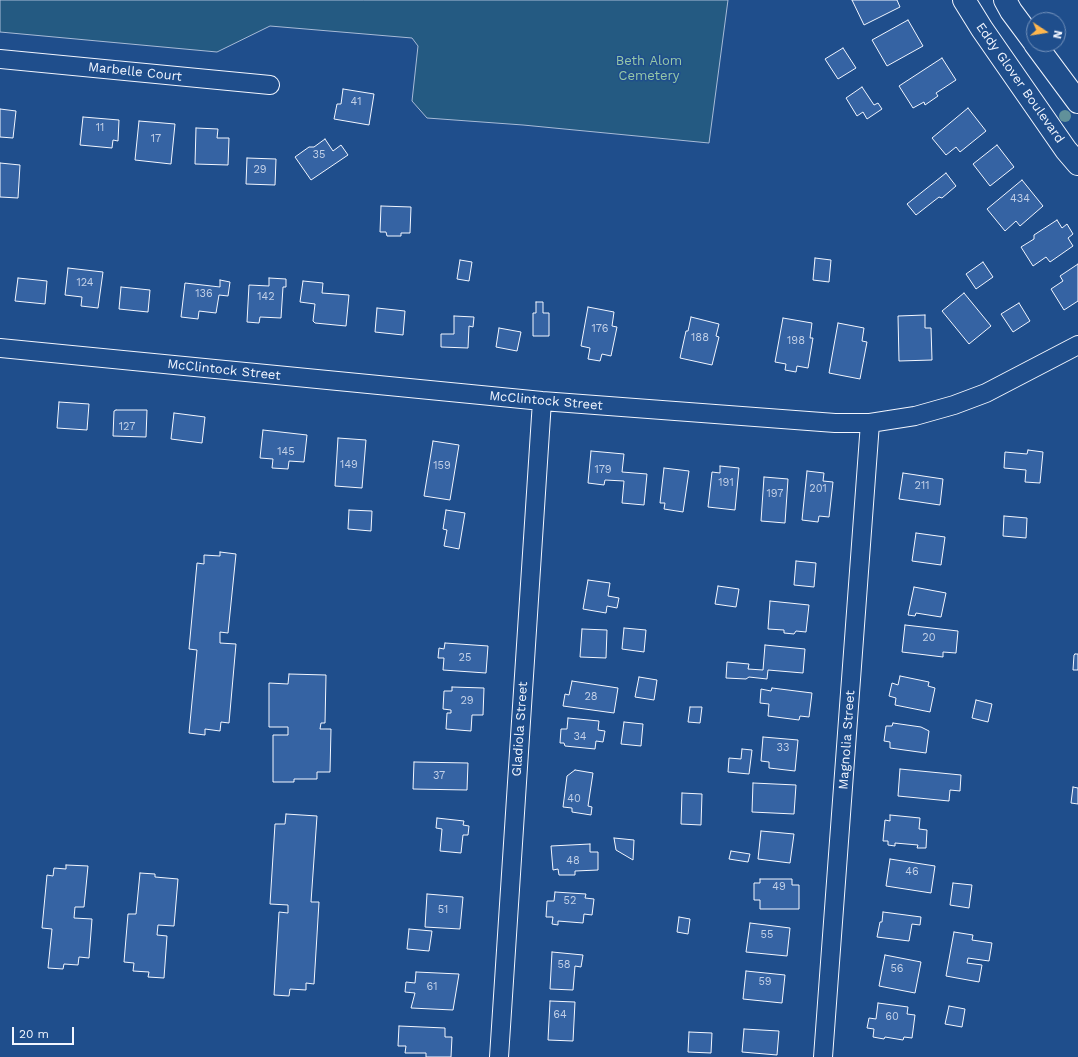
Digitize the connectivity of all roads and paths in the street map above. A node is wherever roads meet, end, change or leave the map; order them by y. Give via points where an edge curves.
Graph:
1 (964, 0) edge
2 (1008, 6) edge
3 (982, 29) junction
4 (1026, 31) edge
5 (1042, 52) edge
6 (0, 58) edge
7 (270, 85) dead end
8 (1078, 102) edge
9 (1078, 164) edge
10 (1078, 345) edge
11 (0, 348) edge
12 (542, 401) junction
13 (870, 423) junction
14 (499, 1057) edge
15 (823, 1057) edge

1 - 3 street, Eddy Glover Boulevard
2 - 3 street
2 - 4 street
3 - 9 street, Eddy Glover Boulevard
5 - 8 street
6 - 7 street, Marbelle Court
10 - 13 street, McClintock Street via 1000,386 954,405 915,416
11 - 12 street, McClintock Street
12 - 13 street, McClintock Street via 835,423
12 - 14 street, Gladiola Street
13 - 15 street, Magnolia Street

